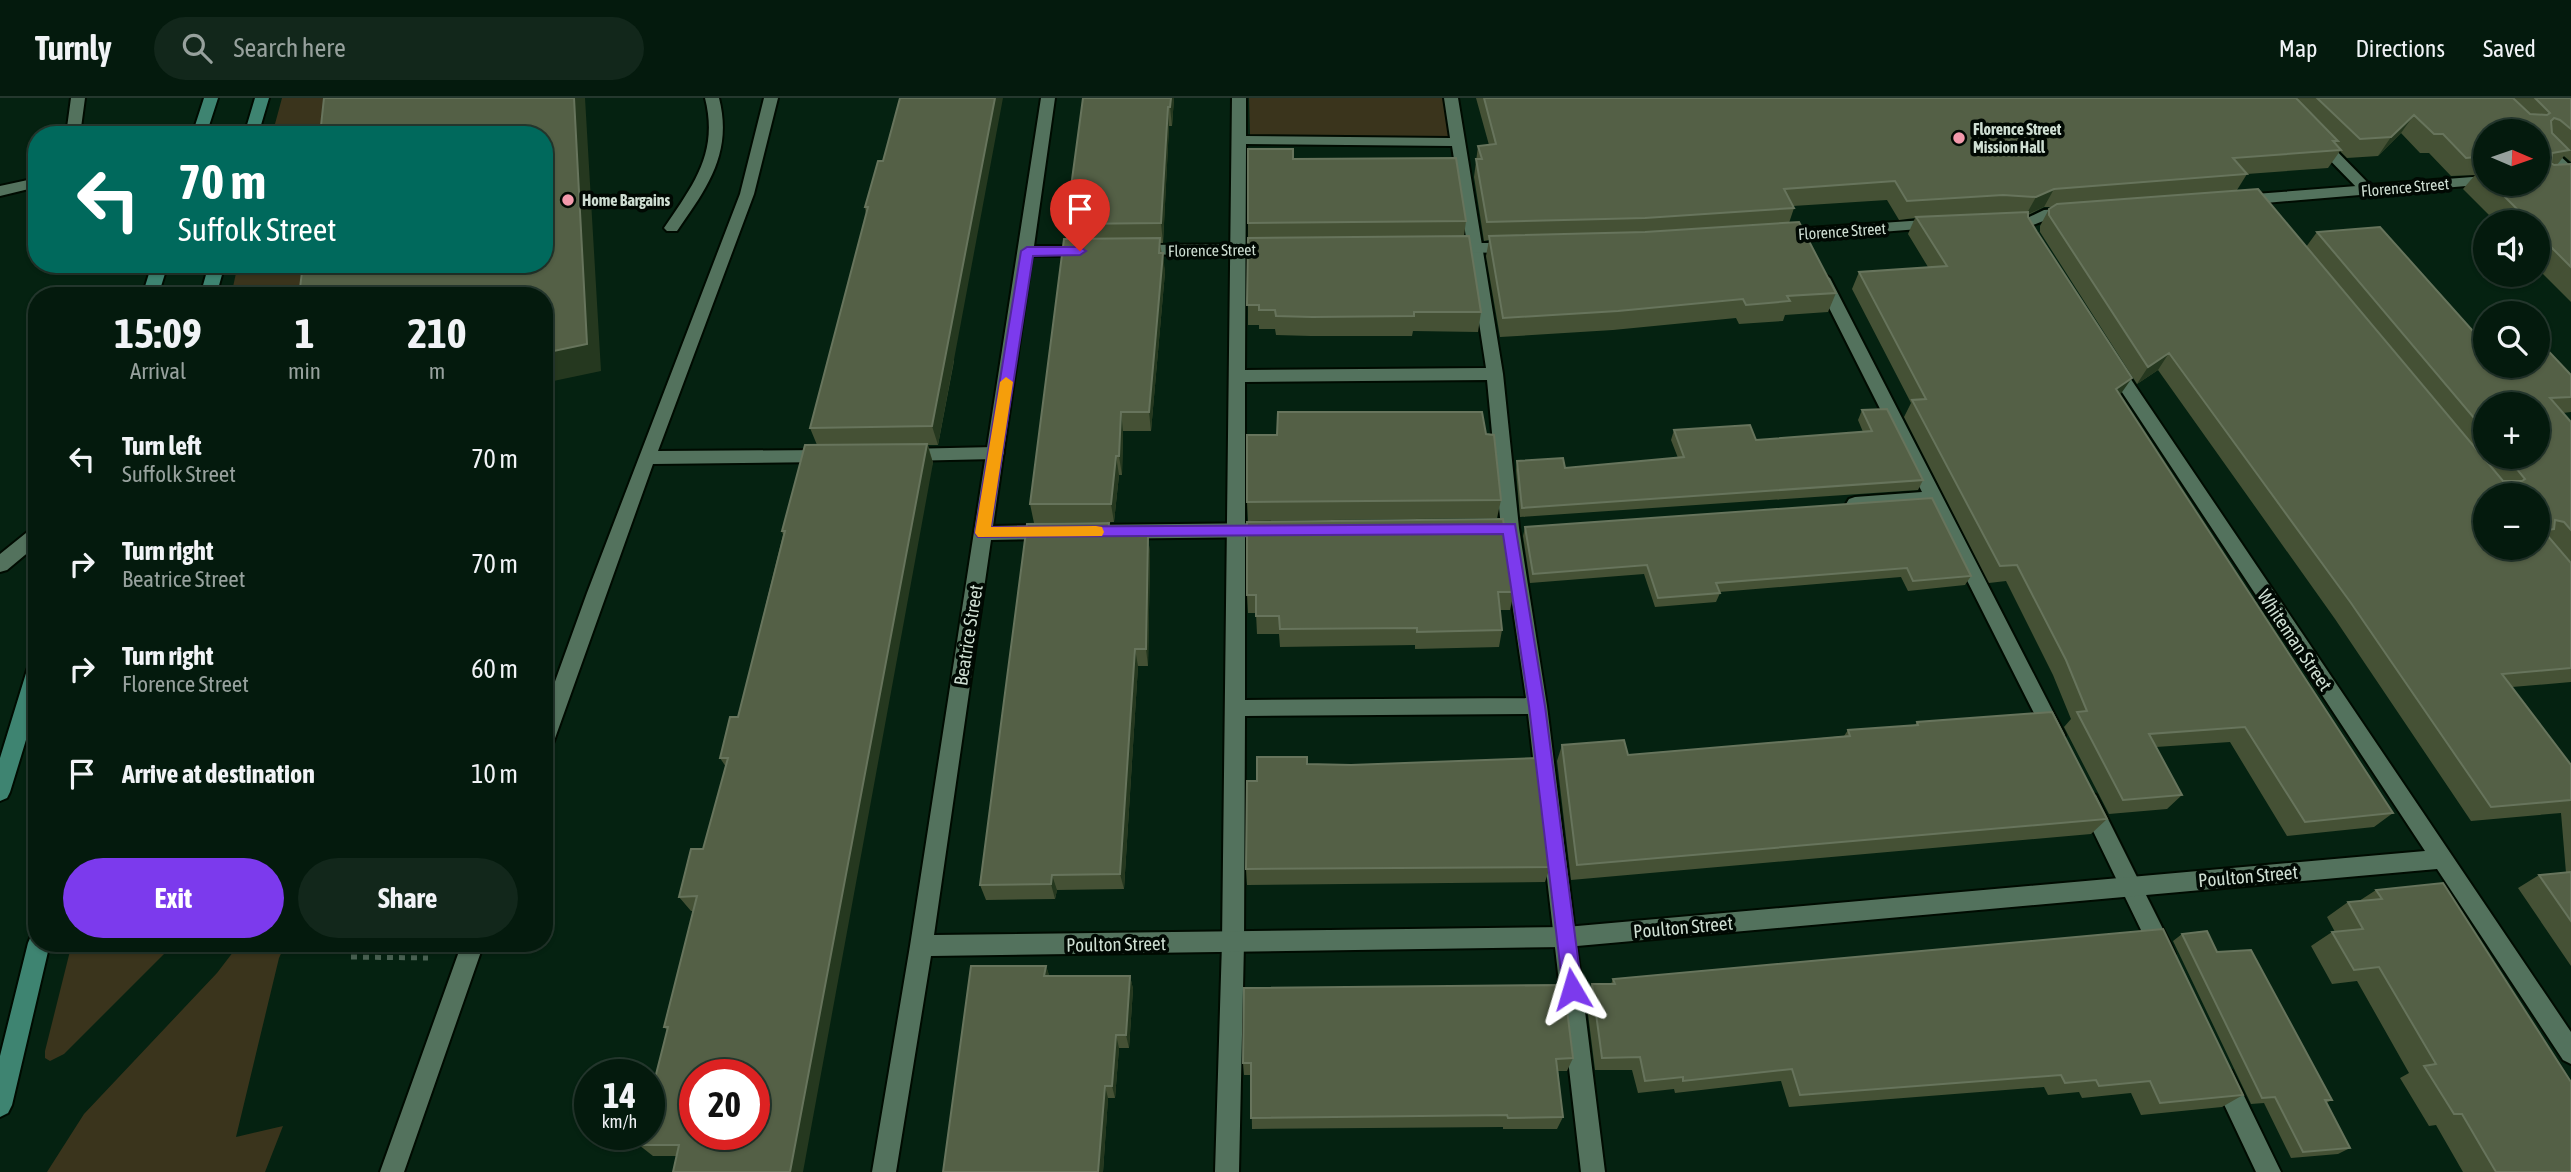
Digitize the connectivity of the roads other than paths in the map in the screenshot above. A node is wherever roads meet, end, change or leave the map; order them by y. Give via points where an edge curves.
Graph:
1 (78, 98) edge
2 (211, 98) edge
3 (262, 98) edge
4 (712, 98) edge
5 (1048, 98) edge
6 (1239, 98) edge
7 (1451, 98) edge
8 (776, 99) edge
9 (74, 126) edge
10 (202, 126) edge
11 (254, 126) edge
12 (2312, 135) edge
13 (1238, 140) junction
14 (1459, 142) junction
15 (2550, 154) edge
16 (2571, 174) edge
17 (2550, 176) edge
18 (2473, 182) edge
19 (28, 184) edge
20 (2367, 190) junction
21 (0, 191) edge
22 (2224, 202) edge
23 (2085, 212) edge
24 (1994, 221) edge
25 (1952, 224) edge
26 (672, 228) dead end
27 (1799, 234) junction
28 (1760, 236) edge
29 (1533, 247) edge
30 (1423, 248) edge
31 (1476, 248) junction
32 (1237, 249) junction
33 (1291, 249) edge
34 (1027, 251) junction
35 (2102, 349) edge
36 (1495, 374) junction
37 (1236, 376) junction
38 (995, 453) junction
39 (884, 455) edge
40 (842, 456) edge
41 (649, 458) junction
42 (1935, 498) junction
43 (1840, 505) edge
44 (1238, 530) junction
45 (1292, 530) edge
46 (983, 533) junction
47 (28, 542) edge
48 (0, 565) edge
49 (28, 700) edge
50 (1537, 706) junction
51 (1234, 708) junction
52 (553, 717) edge
53 (2064, 753) edge
54 (2082, 789) edge
55 (0, 792) edge
56 (2442, 859) junction
57 (2132, 886) junction
58 (1566, 937) junction
59 (1233, 943) junction
60 (921, 946) junction
61 (37, 952) edge
62 (470, 952) edge
63 (2174, 973) edge
64 (2571, 1052) edge
65 (2215, 1060) edge
66 (0, 1105) edge
67 (392, 1172) edge
68 (884, 1172) edge
69 (1227, 1172) edge
70 (1593, 1172) edge
71 (2269, 1172) edge

1 - 9 street
2 - 10 main road
3 - 11 main road
4 - 26 street via 719,128 713,159 700,188
5 - 34 street, Beatrice Street
6 - 13 street
7 - 14 street
8 - 41 lane via 747,194
12 - 20 street
13 - 14 street
13 - 32 street
14 - 31 street
15 - 16 street
16 - 17 street
18 - 20 street, Florence Street
19 - 21 street
20 - 22 street, Florence Street via 2256,205
23 - 24 street via 2044,215 2032,232
25 - 27 street, Florence Street
27 - 28 street, Florence Street
27 - 42 street
29 - 31 street
30 - 31 street
31 - 36 street
32 - 33 street, Florence Street
32 - 34 street, Florence Street
32 - 37 street
34 - 38 street, Beatrice Street
35 - 56 street, Whiteman Street
36 - 37 street
36 - 50 street via 1510,528
37 - 44 street
38 - 39 street
38 - 46 street, Beatrice Street
40 - 41 street
41 - 52 lane
42 - 43 street
42 - 53 street
44 - 45 street
44 - 46 street
44 - 51 street
46 - 60 street, Beatrice Street
47 - 48 street
49 - 55 main road
50 - 51 street
50 - 58 street
51 - 59 street
54 - 57 street
56 - 57 street, Poulton Street
56 - 64 street, Whiteman Street
57 - 58 street, Poulton Street
57 - 63 street
58 - 59 street, Poulton Street
58 - 70 street
59 - 60 street, Poulton Street
59 - 69 street
60 - 68 street, Beatrice Street
61 - 66 main road
62 - 67 street
65 - 71 street

